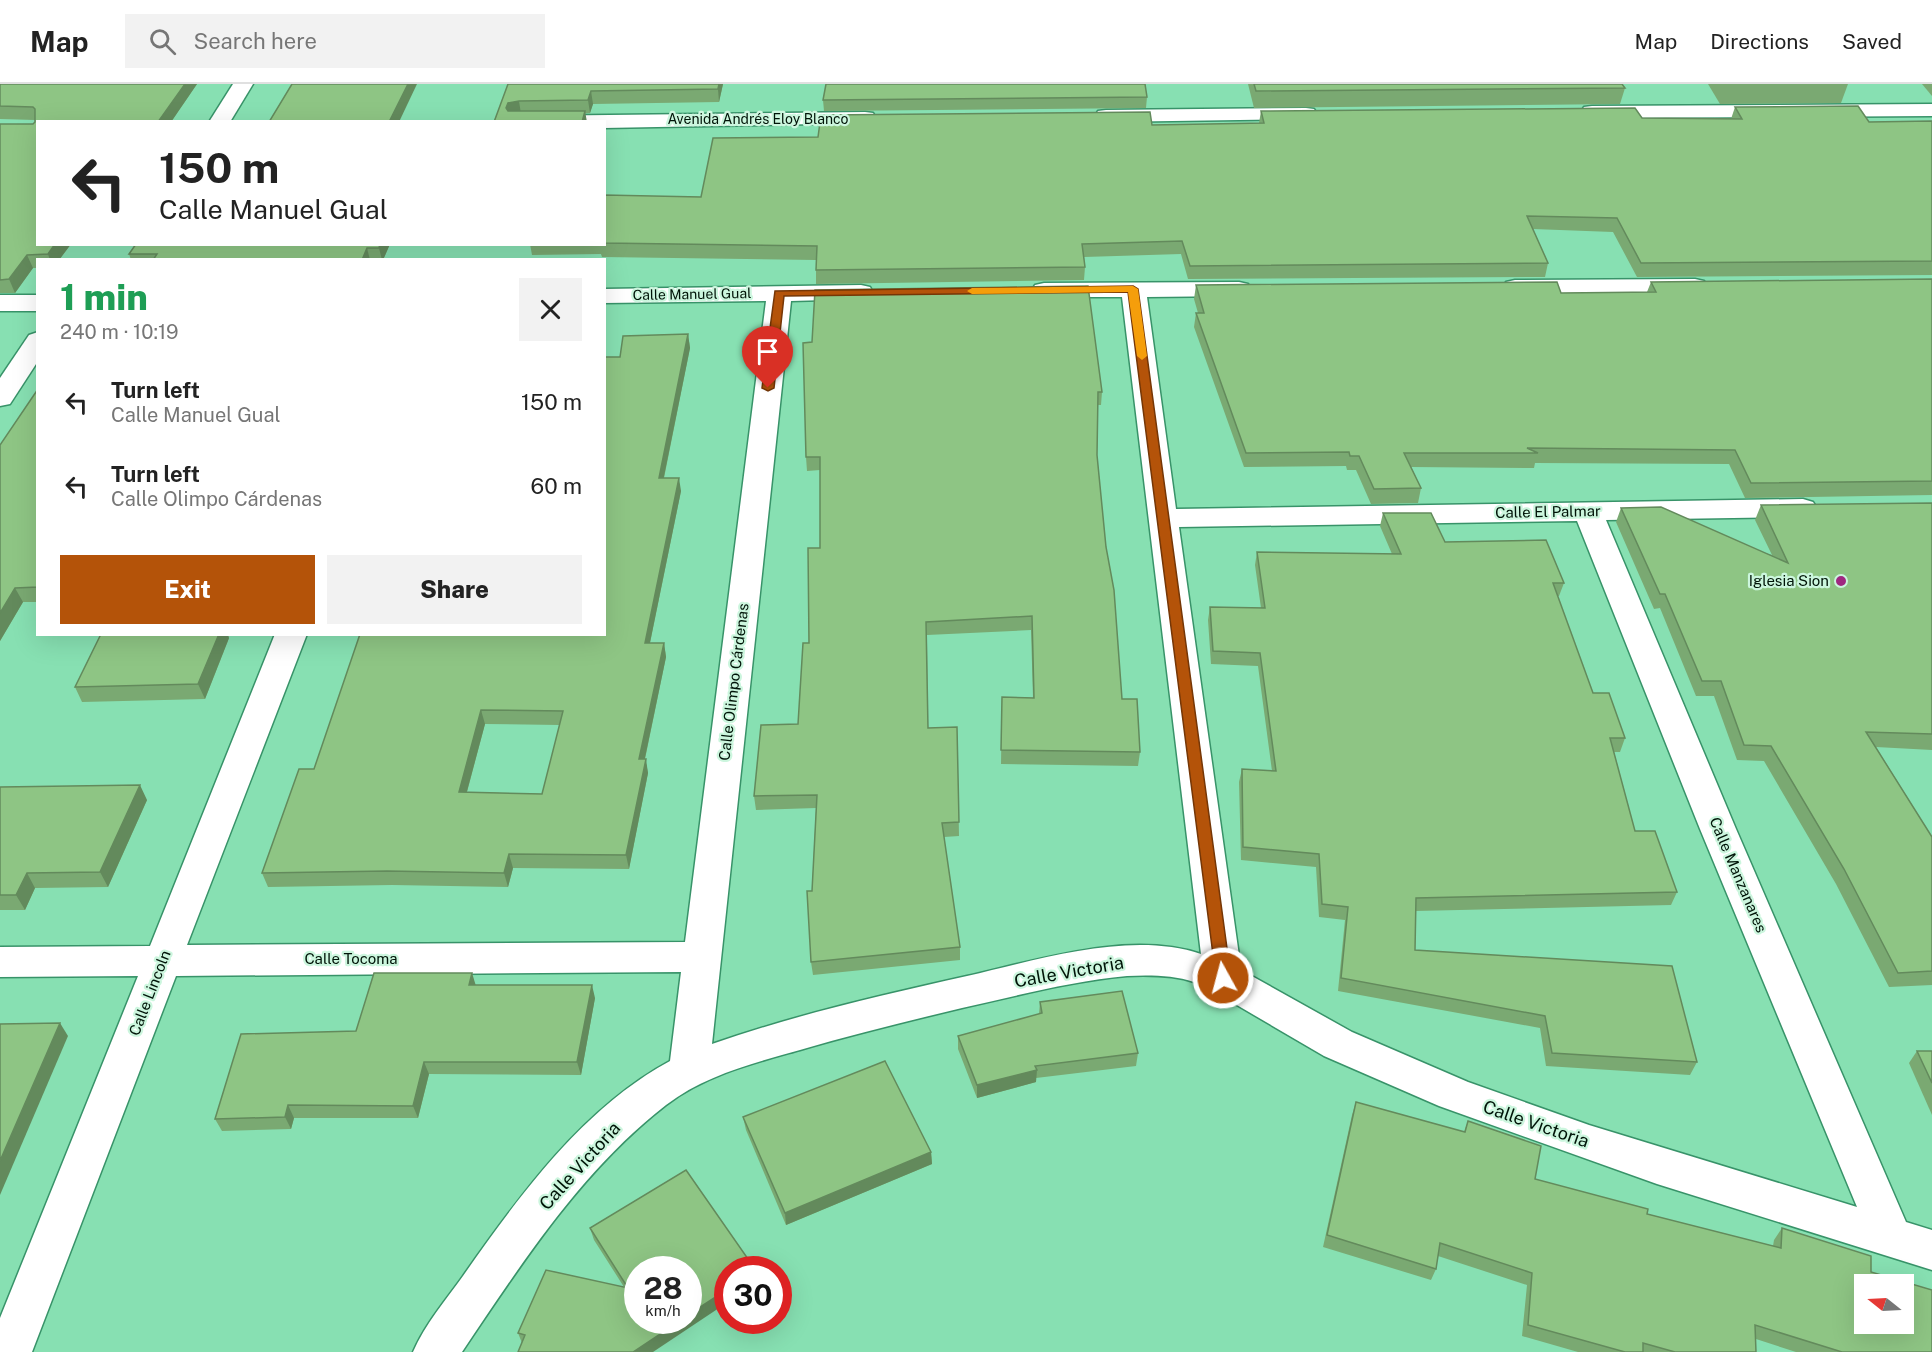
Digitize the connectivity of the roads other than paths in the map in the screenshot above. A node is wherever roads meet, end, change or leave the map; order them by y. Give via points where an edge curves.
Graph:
1 (243, 84) edge
2 (1894, 93) dead end
3 (781, 96) dead end
4 (1909, 110) junction
5 (1932, 110) edge
6 (1566, 112) edge
7 (1327, 114) edge
8 (1088, 116) edge
9 (885, 118) edge
10 (778, 119) junction
11 (220, 120) edge
12 (606, 121) edge
13 (1717, 285) edge
14 (1491, 287) edge
15 (1264, 288) edge
16 (1133, 289) junction
17 (1021, 290) edge
18 (883, 292) edge
19 (779, 293) junction
20 (606, 296) edge
21 (0, 303) edge
22 (36, 303) edge
23 (36, 343) edge
24 (0, 398) edge
25 (1825, 508) edge
26 (1588, 512) junction
27 (1163, 518) junction
28 (290, 636) edge
29 (702, 957) junction
30 (162, 961) junction
31 (0, 962) edge
32 (1223, 978) junction
33 (688, 1070) junction
34 (1891, 1237) junction
35 (1932, 1250) edge
36 (9, 1352) edge
37 (436, 1352) edge

1 - 11 street
2 - 4 street
3 - 10 street
4 - 5 street
4 - 6 street
7 - 8 street
9 - 10 street, Avenida Andrés Eloy Blanco
10 - 12 street, Avenida Andrés Eloy Blanco
13 - 14 street
15 - 16 street
16 - 17 street
16 - 27 street
18 - 19 street, Calle Manuel Gual
19 - 20 street, Calle Manuel Gual
19 - 29 street, Calle Olimpo Cárdenas
21 - 22 street
23 - 24 street
25 - 26 street, Calle El Palmar
26 - 27 street, Calle El Palmar
26 - 34 street, Calle Manzanares
27 - 32 street
28 - 30 street, Calle Lincoln
29 - 30 street, Calle Tocoma
29 - 33 street, Calle Olimpo Cárdenas
30 - 31 street, Calle Tocoma
30 - 36 street, Calle Lincoln
32 - 33 street, Calle Victoria via 1192,966 1162,961 1091,965 860,1016
32 - 34 street, Calle Victoria via 1314,1032 1385,1067 1482,1105 1608,1149
33 - 37 street, Calle Victoria via 654,1092 592,1147 506,1252
34 - 35 street, Calle Victoria

